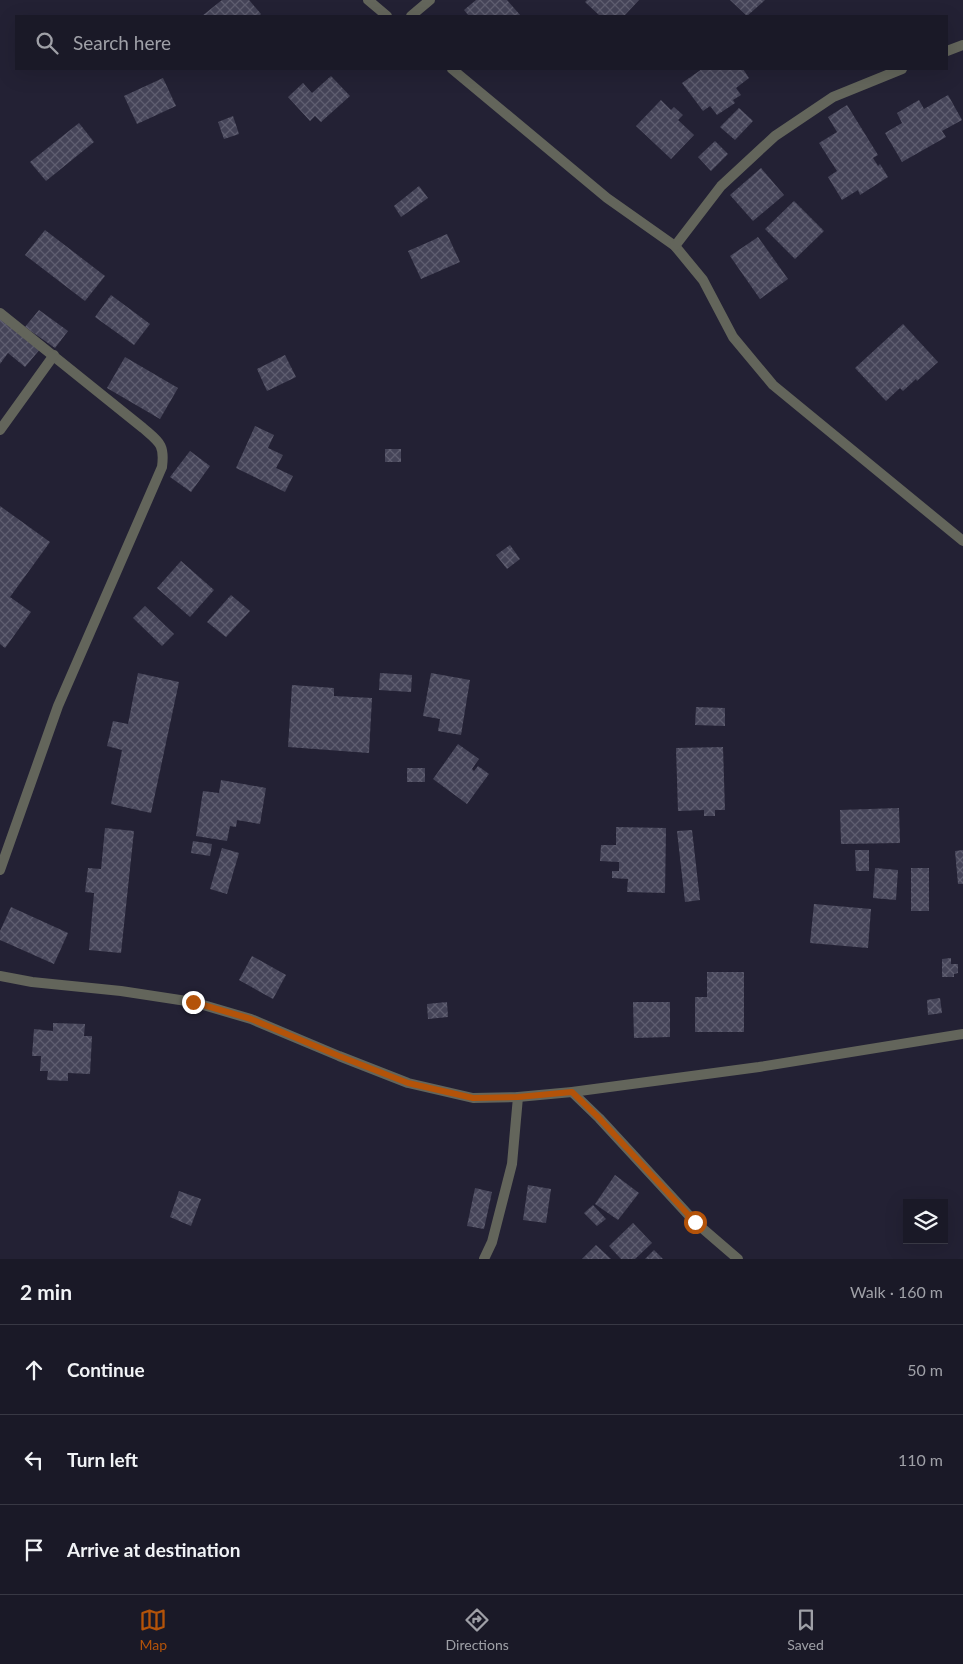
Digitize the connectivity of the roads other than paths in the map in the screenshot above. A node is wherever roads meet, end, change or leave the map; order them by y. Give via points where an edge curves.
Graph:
1 (368, 0) edge
2 (430, 0) edge
3 (386, 15) edge
4 (412, 15) edge
5 (963, 45) edge
6 (948, 51) edge
7 (453, 70) edge
8 (900, 70) edge
9 (675, 246) junction
10 (0, 313) edge
11 (54, 355) junction
12 (0, 430) edge
13 (963, 541) edge
14 (0, 870) edge
15 (0, 976) edge
16 (963, 1034) edge
17 (572, 1092) junction
18 (518, 1097) junction
19 (484, 1259) edge
20 (738, 1259) edge

1 - 3 street
2 - 4 street
5 - 6 street
7 - 9 street via 607,198
8 - 9 street via 833,97 775,136 721,186
9 - 13 street via 702,280 733,337 773,385
10 - 11 street
11 - 12 street
11 - 14 street via 159,442 164,454 162,467 58,706
15 - 18 street via 193,1002 251,1019 408,1083 473,1098
16 - 17 street via 759,1067
17 - 18 street
17 - 20 street via 695,1222
18 - 19 street via 512,1164 492,1242

